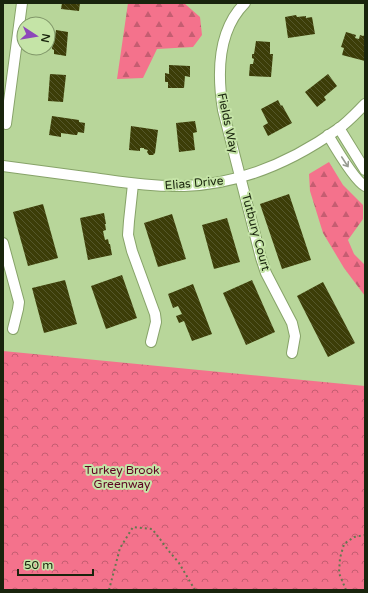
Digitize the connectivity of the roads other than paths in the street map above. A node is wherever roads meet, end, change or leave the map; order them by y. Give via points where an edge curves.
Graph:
1 (22, 3) edge
2 (245, 3) edge
3 (365, 104) edge
4 (6, 124) dead end
5 (339, 128) junction
6 (328, 135) junction
7 (3, 166) edge
8 (365, 170) edge
9 (241, 177) junction
10 (133, 184) junction
11 (365, 186) edge
12 (3, 243) edge
13 (13, 329) dead end
14 (151, 342) dead end
15 (292, 353) dead end

1 - 4 street
2 - 9 street, Fields Way via 235,14 226,34 220,78 223,110
3 - 5 street, Elias Drive
5 - 6 street, Elias Drive
5 - 8 street
6 - 9 street, Elias Drive via 282,162
6 -> 11 street
7 - 10 street, Elias Drive
9 - 10 street, Elias Drive via 185,186
9 - 15 street, Tutbury Court via 266,273 292,323 295,336
10 - 14 street via 128,235 156,314
12 - 13 street via 19,302

